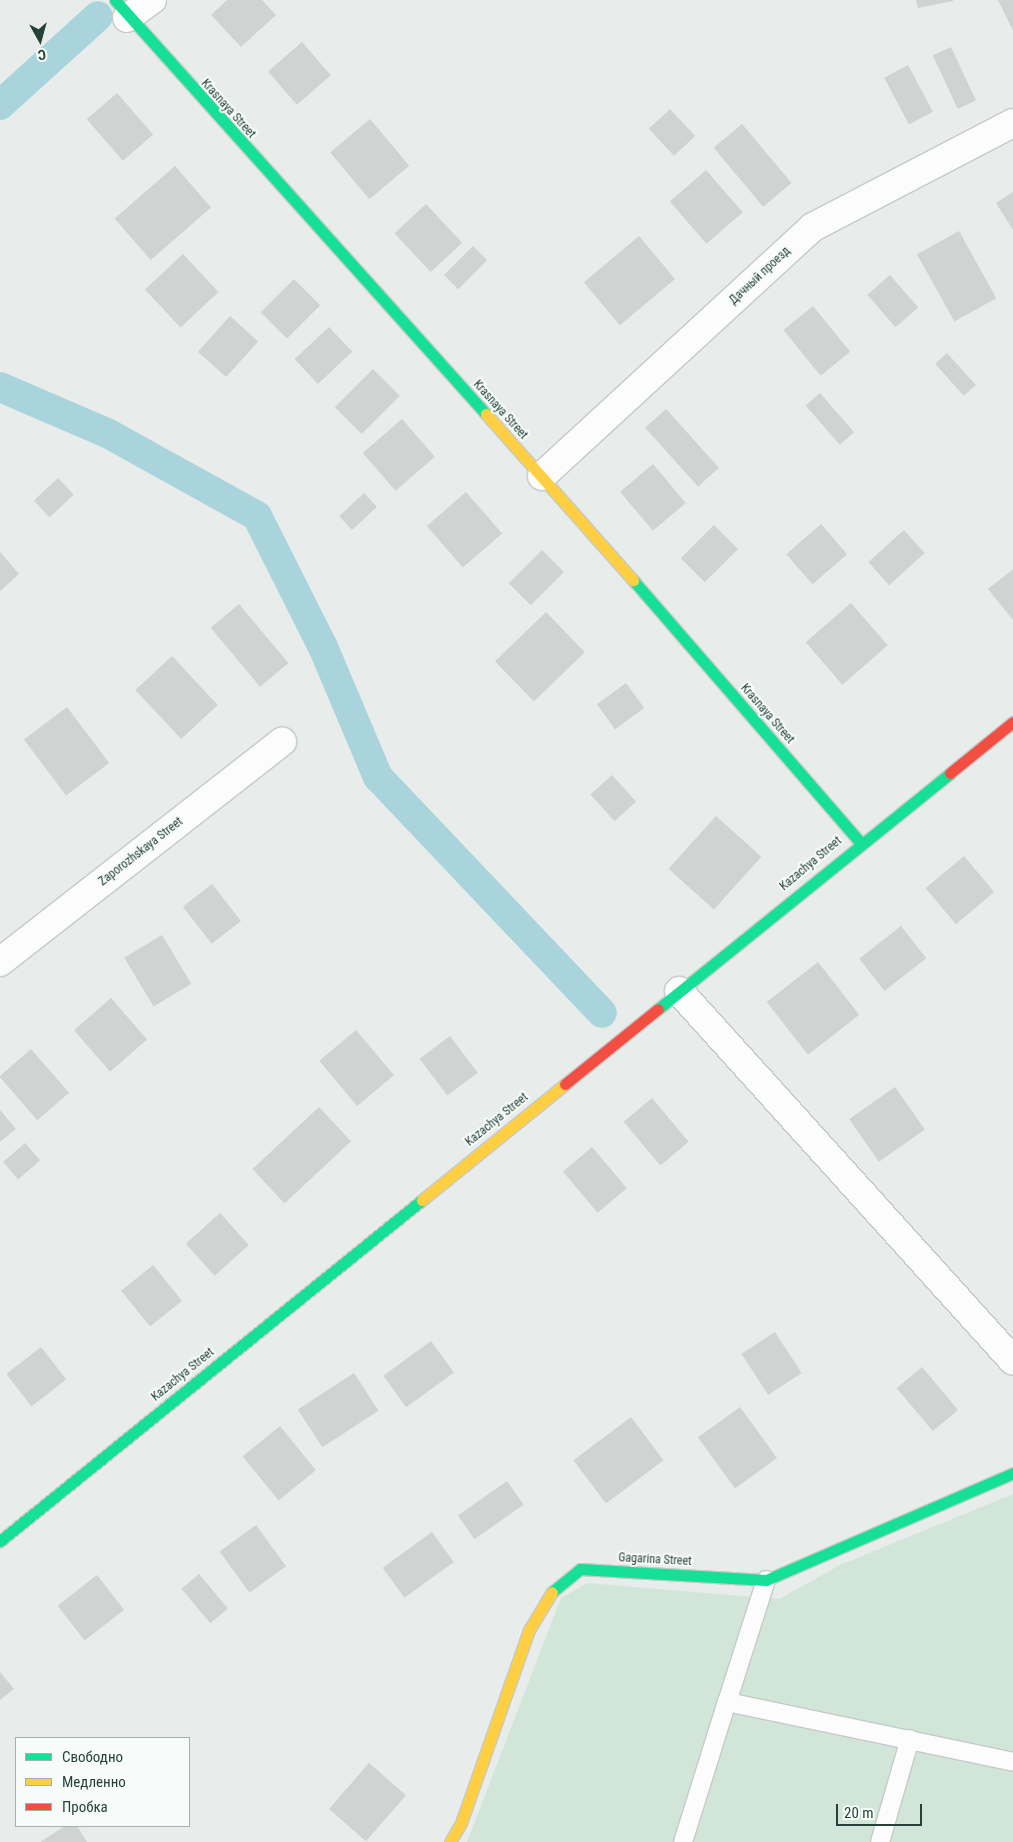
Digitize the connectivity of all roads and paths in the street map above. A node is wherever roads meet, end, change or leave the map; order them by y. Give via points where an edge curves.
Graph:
1 (152, 0) edge
2 (121, 9) edge
3 (1013, 123) edge
4 (542, 476) junction
5 (1013, 722) edge
6 (282, 742) dead end
7 (860, 842) junction
8 (0, 962) edge
9 (679, 991) junction
10 (1013, 1361) edge
11 (1013, 1473) edge
12 (0, 1541) edge
13 (766, 1580) junction
14 (727, 1702) junction
15 (910, 1740) junction
16 (1013, 1762) edge
17 (450, 1842) edge
18 (683, 1842) edge
19 (880, 1842) edge

1 - 2 street
2 - 4 street, Krasnaya Street
3 - 4 street, Дачный проезд via 813,227
4 - 7 street, Krasnaya Street
5 - 7 street, Kazachya Street
6 - 8 street, Zaporozhskaya Street
7 - 9 street, Kazachya Street
9 - 10 street
9 - 12 street, Kazachya Street
11 - 13 street, Gagarina Street
13 - 14 lane
13 - 17 street, Gagarina Street via 580,1569 556,1586 529,1630 461,1823
14 - 15 lane
14 - 18 lane
15 - 16 lane
15 - 19 lane

